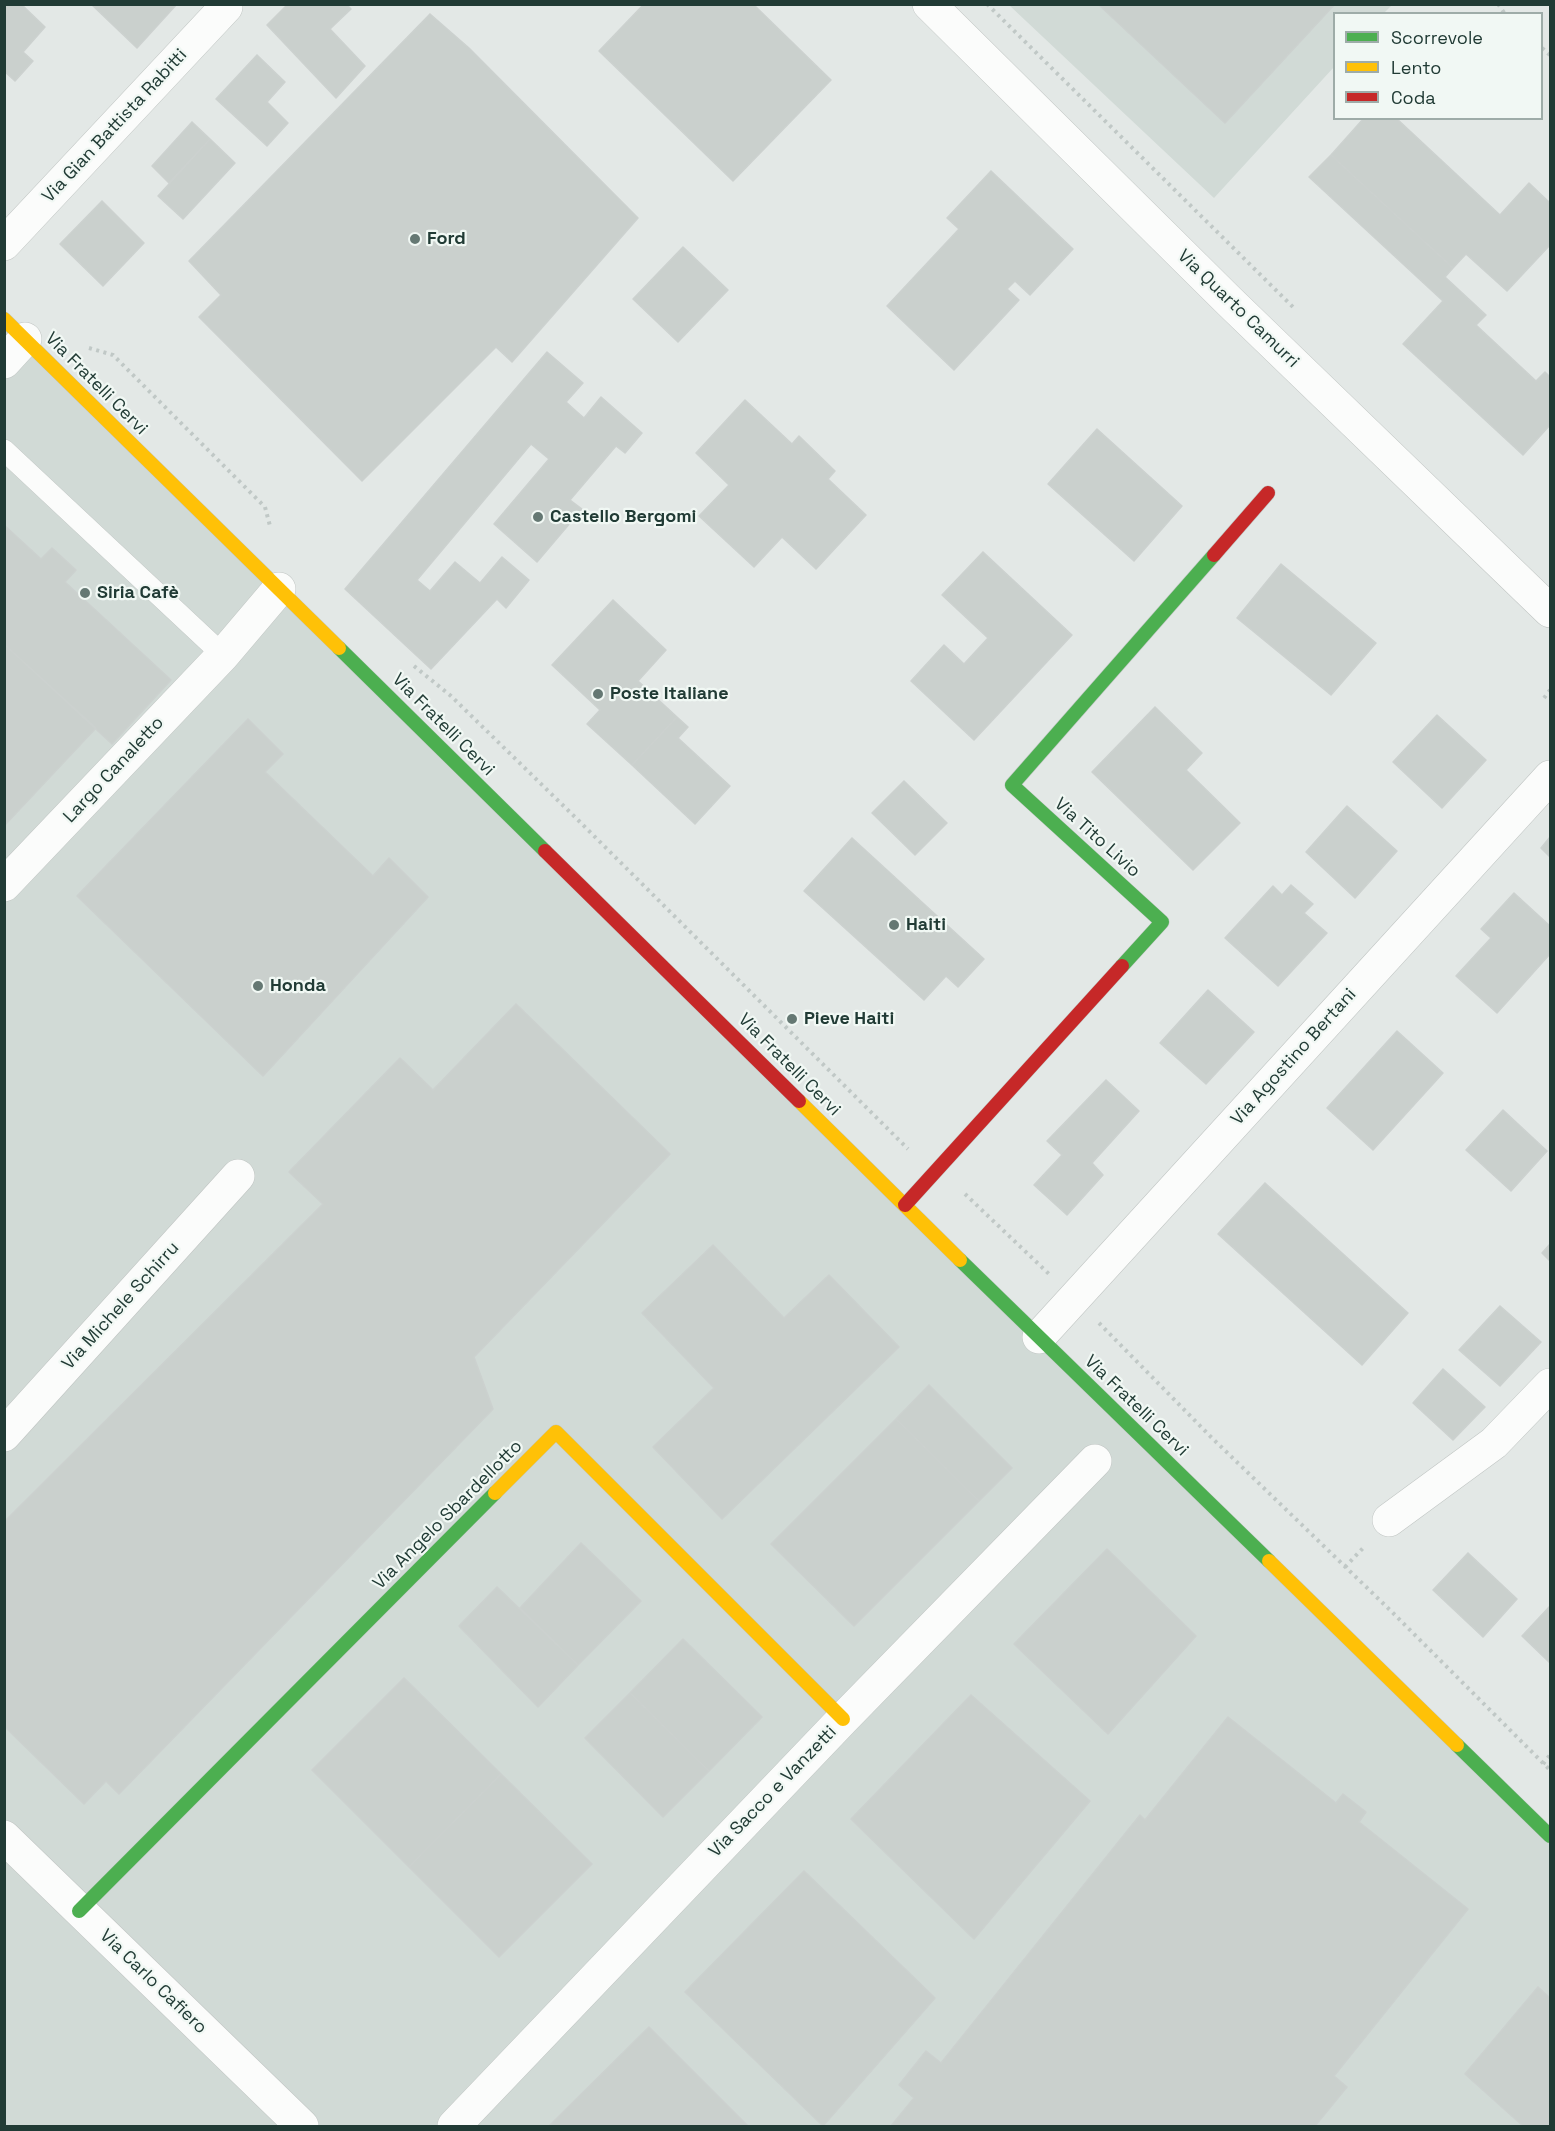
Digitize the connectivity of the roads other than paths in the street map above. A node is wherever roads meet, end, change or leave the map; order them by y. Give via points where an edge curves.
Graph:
1 (929, 4) edge
2 (226, 7) dead end
3 (4, 244) edge
4 (11, 340) edge
5 (4, 450) edge
6 (1268, 493) dead end
7 (279, 589) junction
8 (1551, 611) edge
9 (223, 655) junction
10 (1551, 777) edge
11 (4, 885) edge
12 (238, 1176) dead end
13 (905, 1205) junction
14 (1038, 1337) junction
15 (1551, 1385) edge
16 (4, 1436) edge
17 (1095, 1461) dead end
18 (1389, 1520) dead end
19 (843, 1719) junction
20 (1551, 1836) edge
21 (4, 1837) edge
22 (79, 1911) junction
23 (302, 2127) edge
24 (454, 2127) edge

1 - 8 street, Via Quarto Camurri via 1229,301
2 - 3 street, Via Gian Battista Rabitti
4 - 7 main road, Via Fratelli Cervi
5 - 9 lane
6 - 13 main road, Via Tito Livio via 1012,785 1162,922
7 - 9 street, Largo Canaletto
7 - 13 main road, Via Fratelli Cervi
9 - 11 street, Largo Canaletto
10 - 14 street, Via Agostino Bertani
12 - 16 street, Via Michele Schirru
13 - 14 main road, Via Fratelli Cervi
14 - 20 main road, Via Fratelli Cervi
15 - 18 street via 1494,1443
17 - 19 street, Via Sacco e Vanzetti
19 - 22 main road, Via Angelo Sbardellotto via 555,1432
19 - 24 street, Via Sacco e Vanzetti
21 - 22 street, Via Carlo Cafiero
22 - 23 street, Via Carlo Cafiero

